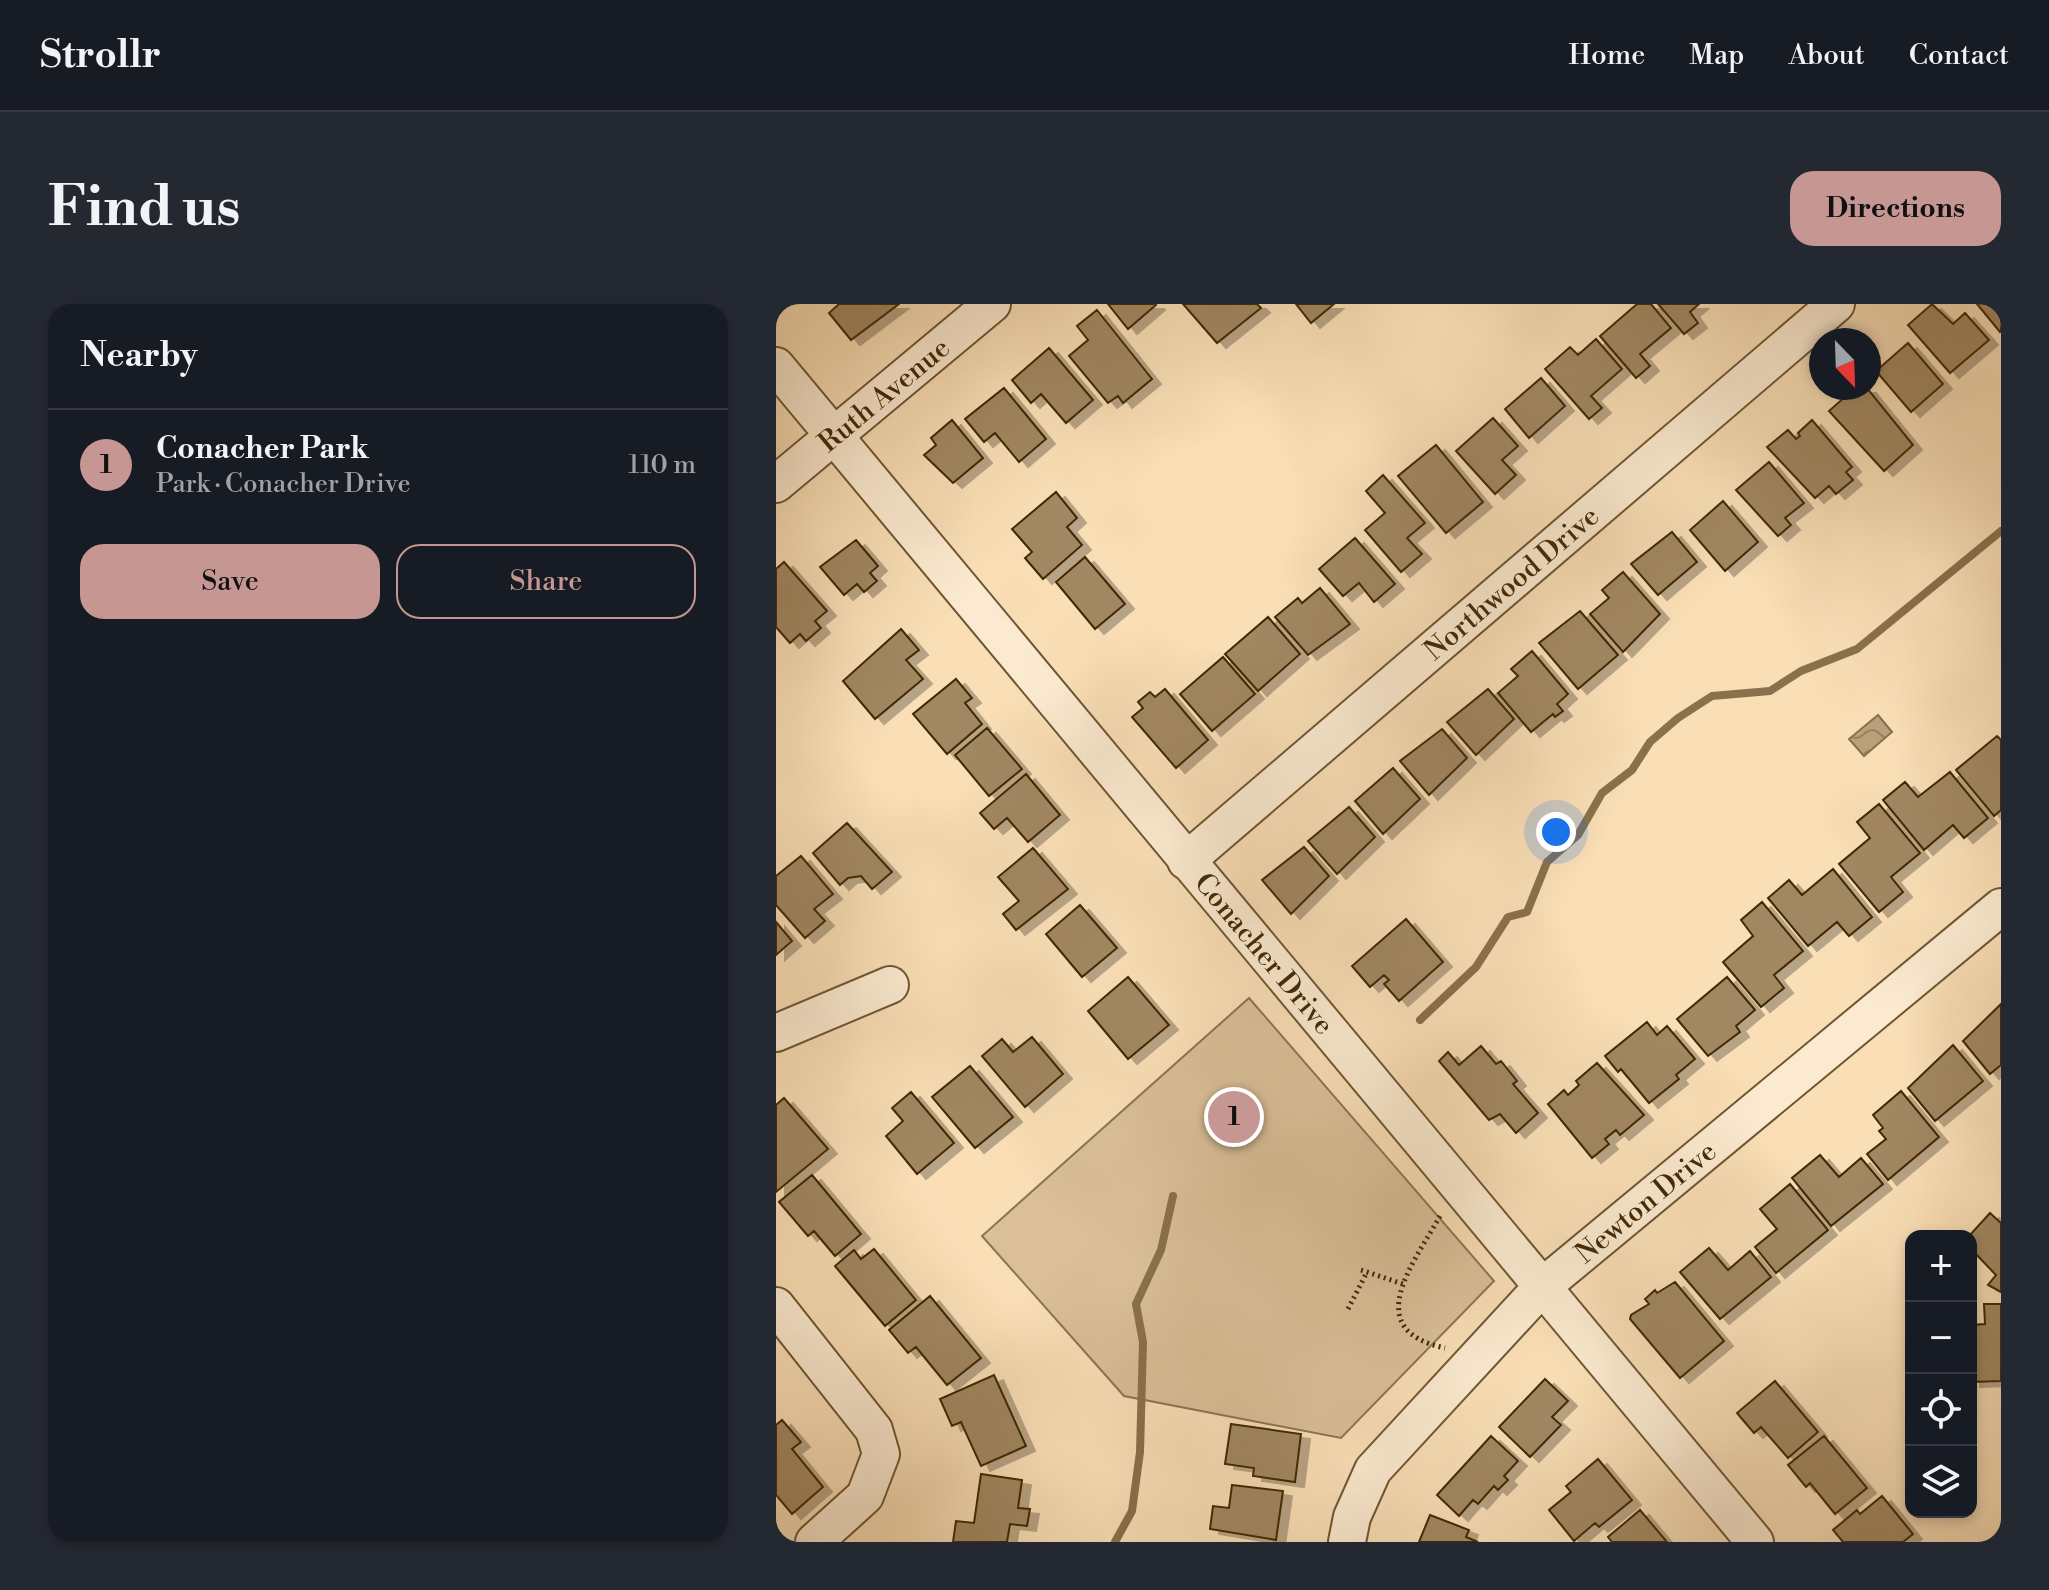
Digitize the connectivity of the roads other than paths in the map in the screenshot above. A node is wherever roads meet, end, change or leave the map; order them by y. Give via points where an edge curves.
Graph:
1 (992, 304) edge
2 (1836, 304) edge
3 (776, 366) edge
4 (835, 436) junction
5 (776, 484) edge
6 (1186, 861) junction
7 (2001, 907) edge
8 (890, 985) dead end
9 (776, 1033) edge
10 (1542, 1287) junction
11 (776, 1306) edge
12 (814, 1542) edge
13 (1347, 1542) edge
14 (1755, 1542) edge

1 - 4 street, Ruth Avenue
2 - 6 street, Northwood Drive
3 - 4 street, Conacher Drive
4 - 5 street, Ruth Avenue
4 - 6 street, Conacher Drive
6 - 10 street, Conacher Drive
7 - 10 street, Newton Drive
8 - 9 street
10 - 13 street, Newton Drive via 1373,1470
10 - 14 street, Conacher Drive
11 - 12 street via 874,1430 881,1454 865,1496

